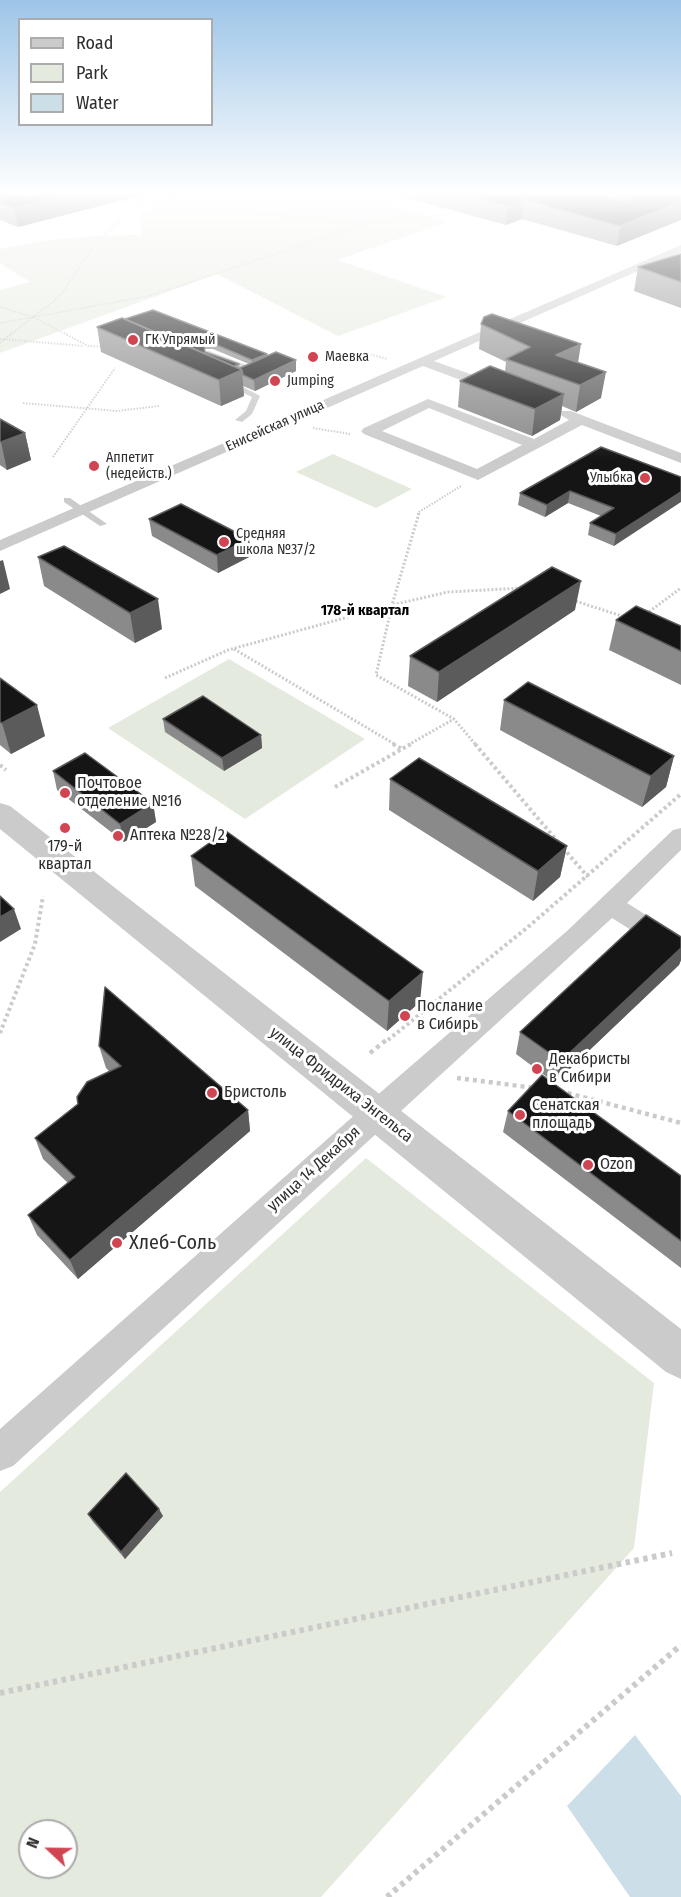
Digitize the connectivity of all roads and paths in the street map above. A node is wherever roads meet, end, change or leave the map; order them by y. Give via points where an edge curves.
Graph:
1 (70, 282) edge
2 (190, 282) edge
3 (604, 282) edge
4 (0, 307) edge
5 (33, 317) junction
6 (0, 323) edge
7 (0, 339) edge
8 (5, 339) junction
9 (0, 343) edge
10 (88, 346) junction
11 (109, 347) edge
12 (209, 353) edge
13 (338, 355) dead end
14 (391, 360) dead end
15 (422, 361) junction
16 (261, 367) edge
17 (115, 368) dead end
18 (251, 370) junction
19 (242, 374) edge
20 (233, 377) edge
21 (508, 393) edge
22 (23, 403) dead end
23 (159, 406) dead end
24 (87, 408) junction
25 (549, 408) edge
26 (239, 420) dead end
27 (580, 420) junction
28 (316, 423) dead end
29 (369, 431) junction
30 (534, 444) junction
31 (53, 457) dead end
32 (681, 458) edge
33 (478, 475) junction
34 (67, 500) dead end
35 (82, 510) junction
36 (104, 524) dead end
37 (0, 546) edge
38 (526, 587) edge
39 (681, 588) edge
40 (569, 599) edge
41 (392, 605) junction
42 (629, 618) edge
43 (638, 620) edge
44 (233, 649) junction
45 (165, 678) dead end
46 (454, 719) junction
47 (402, 749) junction
48 (0, 765) edge
49 (6, 770) dead end
50 (335, 787) dead end
51 (681, 794) edge
52 (0, 813) edge
53 (681, 836) edge
54 (588, 877) junction
55 (43, 896) dead end
56 (610, 904) junction
57 (681, 949) edge
58 (0, 1034) edge
59 (370, 1053) dead end
60 (457, 1078) dead end
61 (543, 1089) edge
62 (554, 1090) edge
63 (376, 1113) junction
64 (681, 1124) edge
65 (681, 1358) edge
66 (0, 1452) edge
67 (672, 1553) dead end
68 (681, 1645) edge
69 (0, 1693) edge
70 (387, 1897) edge

1 - 5 path via 60,296
2 - 5 path via 149,296
3 - 15 street, Енисейская улица
4 - 5 path
5 - 6 path
5 - 8 path
5 - 10 path
7 - 8 path
8 - 9 path
8 - 10 path
10 - 11 path
12 - 18 lane
13 - 14 path via 348,351 371,353
15 - 21 street
15 - 35 street, Енисейская улица
16 - 18 lane
17 - 24 path
18 - 19 lane
20 - 26 lane via 224,381 256,396 249,412
22 - 24 path
23 - 24 path via 117,411
24 - 31 path
25 - 27 street
27 - 30 street
27 - 32 street
28 - 29 path via 306,427 350,434
29 - 30 street via 428,403
29 - 33 street
30 - 33 street
33 - 41 path via 419,512
34 - 35 lane
35 - 36 lane
35 - 37 street, Енисейская улица
38 - 41 path via 448,592
39 - 43 path
40 - 42 path
41 - 44 path
41 - 46 path via 376,675
44 - 45 path
44 - 47 path
46 - 47 path
46 - 54 path
47 - 50 path
48 - 49 path
51 - 54 path
52 - 63 street, улица Фридриха Энгельса
53 - 56 street, улица 14 Декабря
54 - 59 path via 445,997
55 - 58 path via 35,944
56 - 57 street
56 - 63 street, улица 14 Декабря
60 - 61 path
62 - 64 path
63 - 65 street, улица Фридриха Энгельса
63 - 66 street, улица 14 Декабря
67 - 69 path
68 - 70 path

